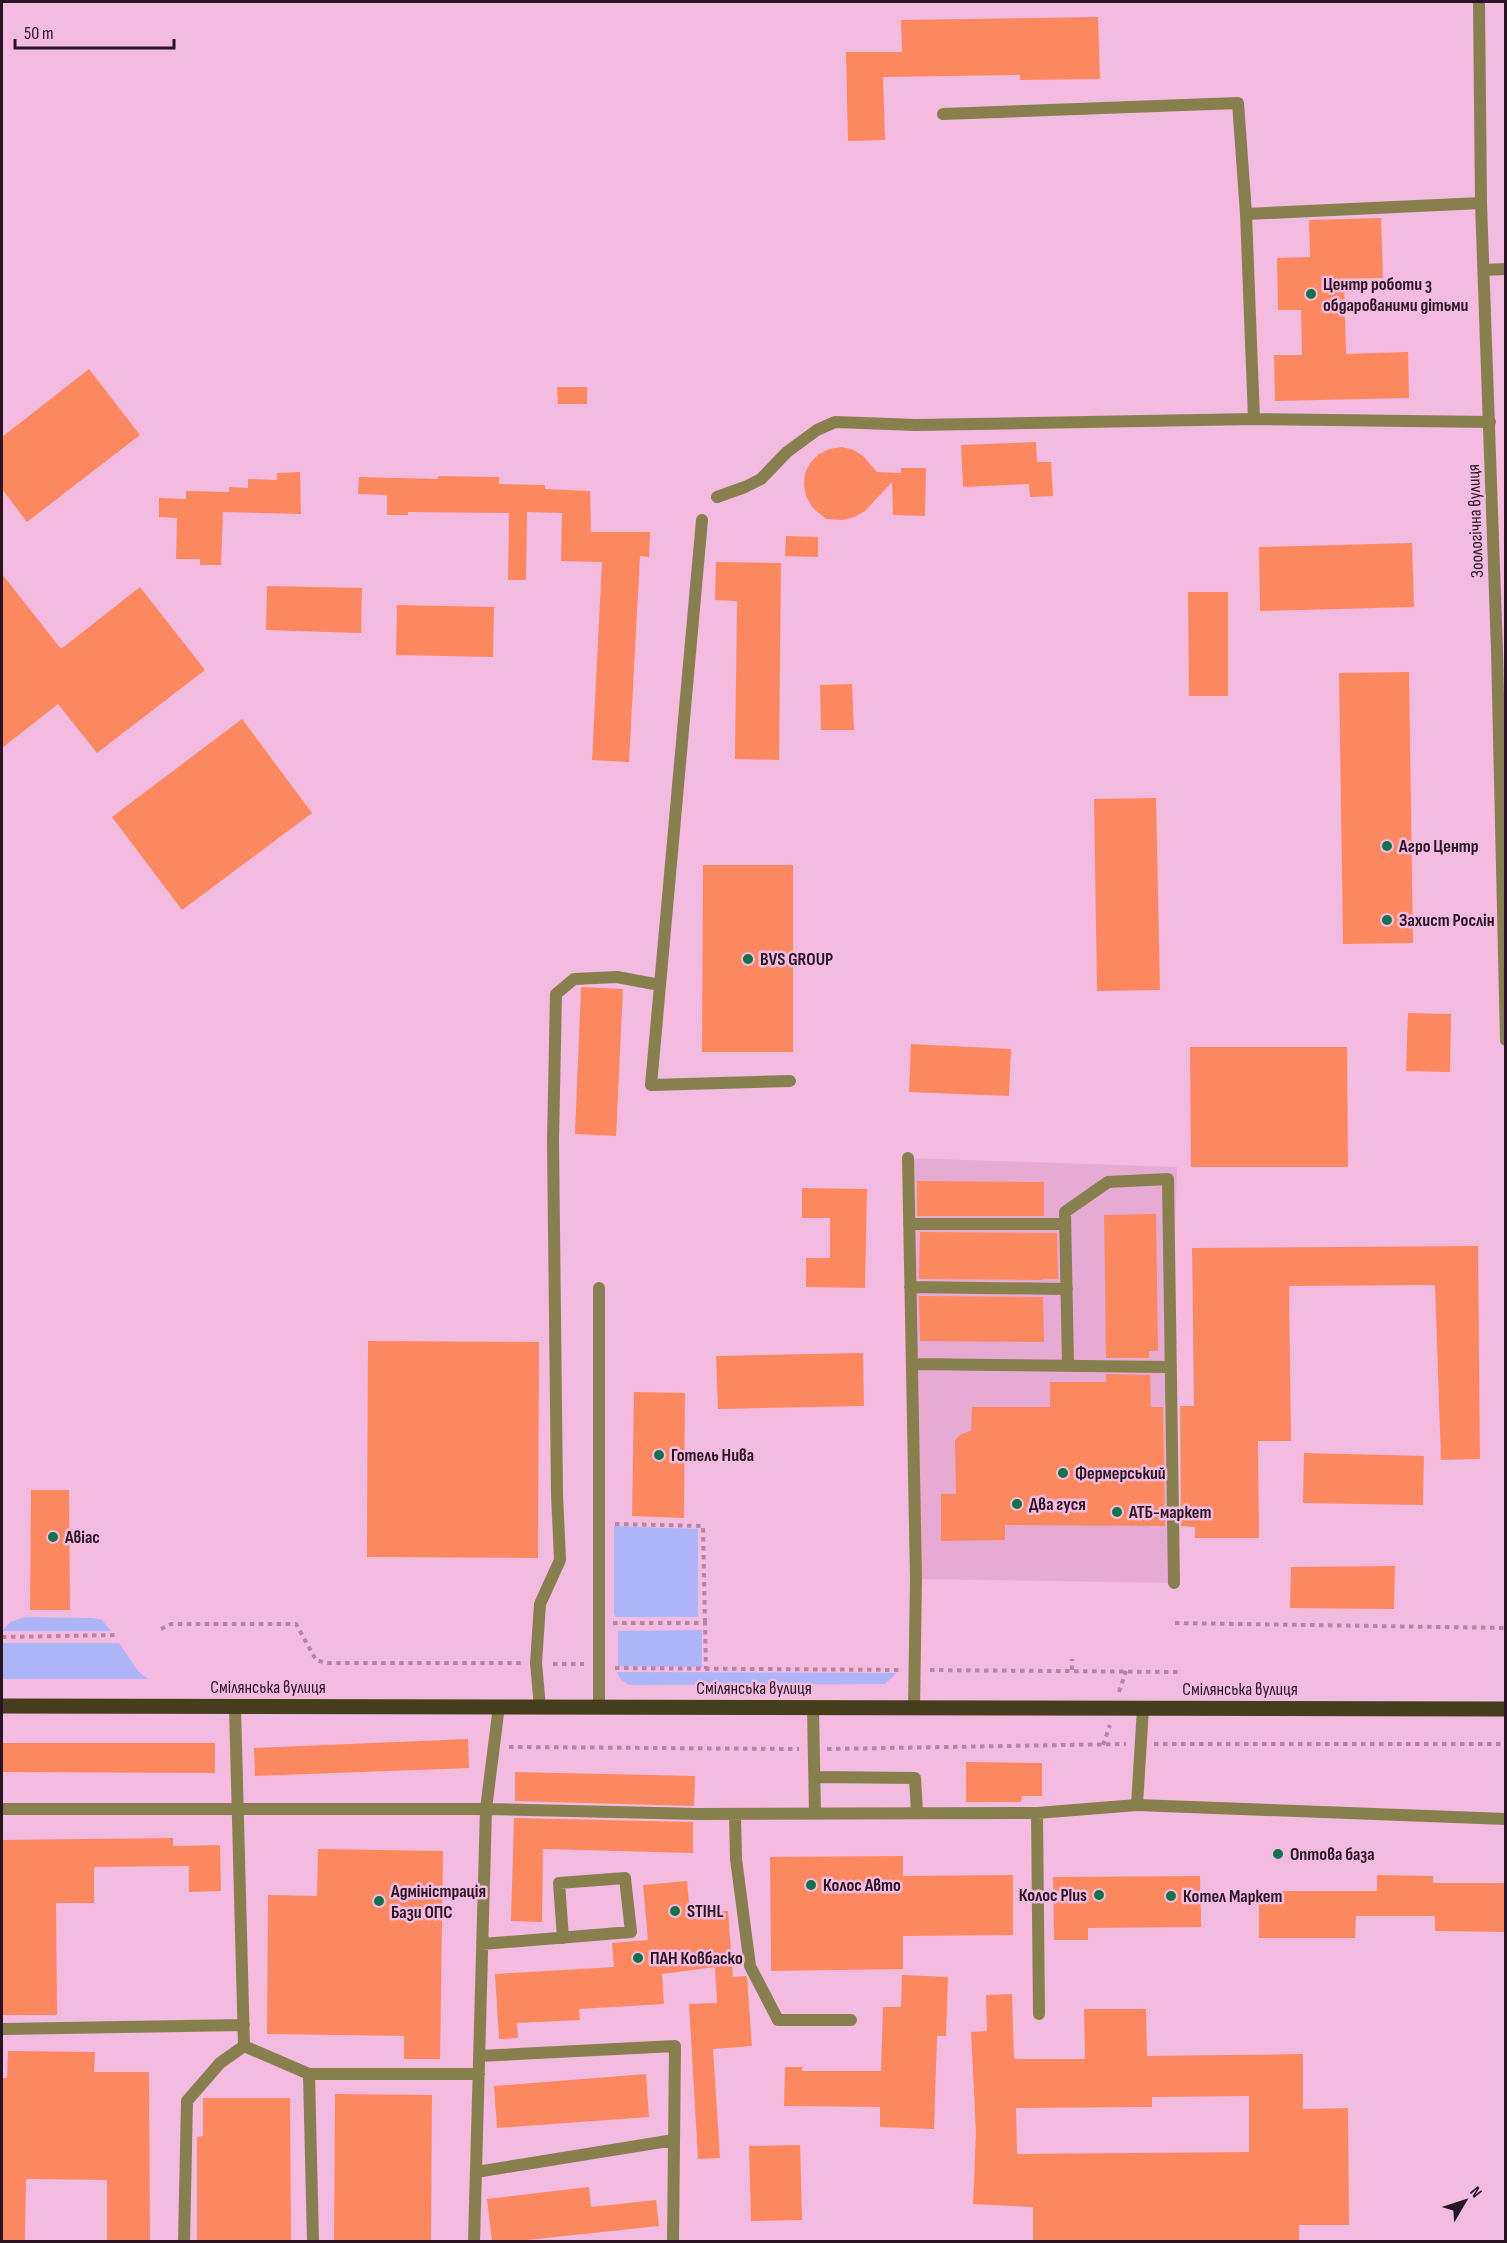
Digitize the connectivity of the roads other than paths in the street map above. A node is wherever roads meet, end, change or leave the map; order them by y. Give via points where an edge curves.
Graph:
1 (1479, 2) edge
2 (943, 114) dead end
3 (1481, 203) junction
4 (1246, 214) junction
5 (1506, 269) edge
6 (1485, 270) junction
7 (1254, 418) junction
8 (1490, 422) junction
9 (717, 497) dead end
10 (702, 520) dead end
11 (1501, 651) edge
12 (660, 985) junction
13 (1506, 1040) edge
14 (790, 1081) dead end
15 (908, 1158) dead end
16 (909, 1224) junction
17 (1065, 1224) junction
18 (910, 1287) junction
19 (599, 1288) dead end
20 (1066, 1289) junction
21 (912, 1364) junction
22 (1068, 1365) junction
23 (1171, 1366) junction
24 (1174, 1582) dead end
25 (2, 1706) edge
26 (499, 1706) junction
27 (235, 1707) junction
28 (540, 1707) junction
29 (598, 1707) junction
30 (813, 1708) junction
31 (914, 1708) junction
32 (1143, 1708) junction
33 (1506, 1709) edge
34 (815, 1776) junction
35 (1137, 1805) junction
36 (239, 1808) junction
37 (2, 1809) edge
38 (486, 1809) junction
39 (917, 1812) junction
40 (815, 1813) junction
41 (1037, 1813) junction
42 (735, 1814) junction
43 (1506, 1819) edge
44 (563, 1938) junction
45 (483, 1944) junction
46 (1039, 2014) dead end
47 (850, 2020) dead end
48 (244, 2025) junction
49 (2, 2029) edge
50 (244, 2046) junction
51 (479, 2056) junction
52 (309, 2074) junction
53 (479, 2074) junction
54 (674, 2140) junction
55 (476, 2172) junction
56 (184, 2241) edge
57 (313, 2241) edge
58 (474, 2241) edge
59 (673, 2241) edge

1 - 3 street, Зоологічна вулиця
2 - 4 street via 1238,103
3 - 4 street
3 - 6 street, Зоологічна вулиця
4 - 7 street
5 - 6 street
6 - 8 street, Зоологічна вулиця
7 - 8 street
7 - 9 street via 916,425 835,422 787,452 761,479
8 - 11 street, Зоологічна вулиця
10 - 12 street
11 - 13 street, Зоологічна вулиця
12 - 14 street via 651,1085
12 - 28 street via 617,977 574,979 556,994 553,1164 560,1560 540,1604 536,1663
15 - 16 street
16 - 17 street
16 - 18 street
17 - 20 street
17 - 23 street via 1065,1212 1108,1182 1168,1179
18 - 20 street
18 - 21 street
19 - 29 street
20 - 22 street
21 - 22 street
21 - 31 street
22 - 23 street
23 - 24 street
25 - 27 main road, Смілянська вулиця
26 - 27 main road, Смілянська вулиця
26 - 28 main road, Смілянська вулиця
26 - 38 street
27 - 36 street
28 - 29 main road, Смілянська вулиця
29 - 30 main road, Смілянська вулиця
30 - 31 main road, Смілянська вулиця
30 - 34 street
31 - 32 main road, Смілянська вулиця
32 - 33 main road, Смілянська вулиця
32 - 35 street
34 - 39 street via 915,1778
34 - 40 street
35 - 41 street
35 - 43 street
36 - 37 street
36 - 38 street
36 - 48 street
38 - 42 street
38 - 45 street
39 - 40 street
39 - 41 street
40 - 42 street
41 - 46 street
42 - 47 street via 736,1859 750,1966 778,2020
44 - 44 street via 631,1932 625,1878 559,1883
44 - 45 street
45 - 51 street
48 - 49 street
48 - 50 street
50 - 52 street
50 - 56 street via 220,2063 187,2101
51 - 53 street
51 - 54 street via 675,2046
52 - 53 street
52 - 57 street
53 - 55 street
54 - 55 street
54 - 59 street
55 - 58 street

